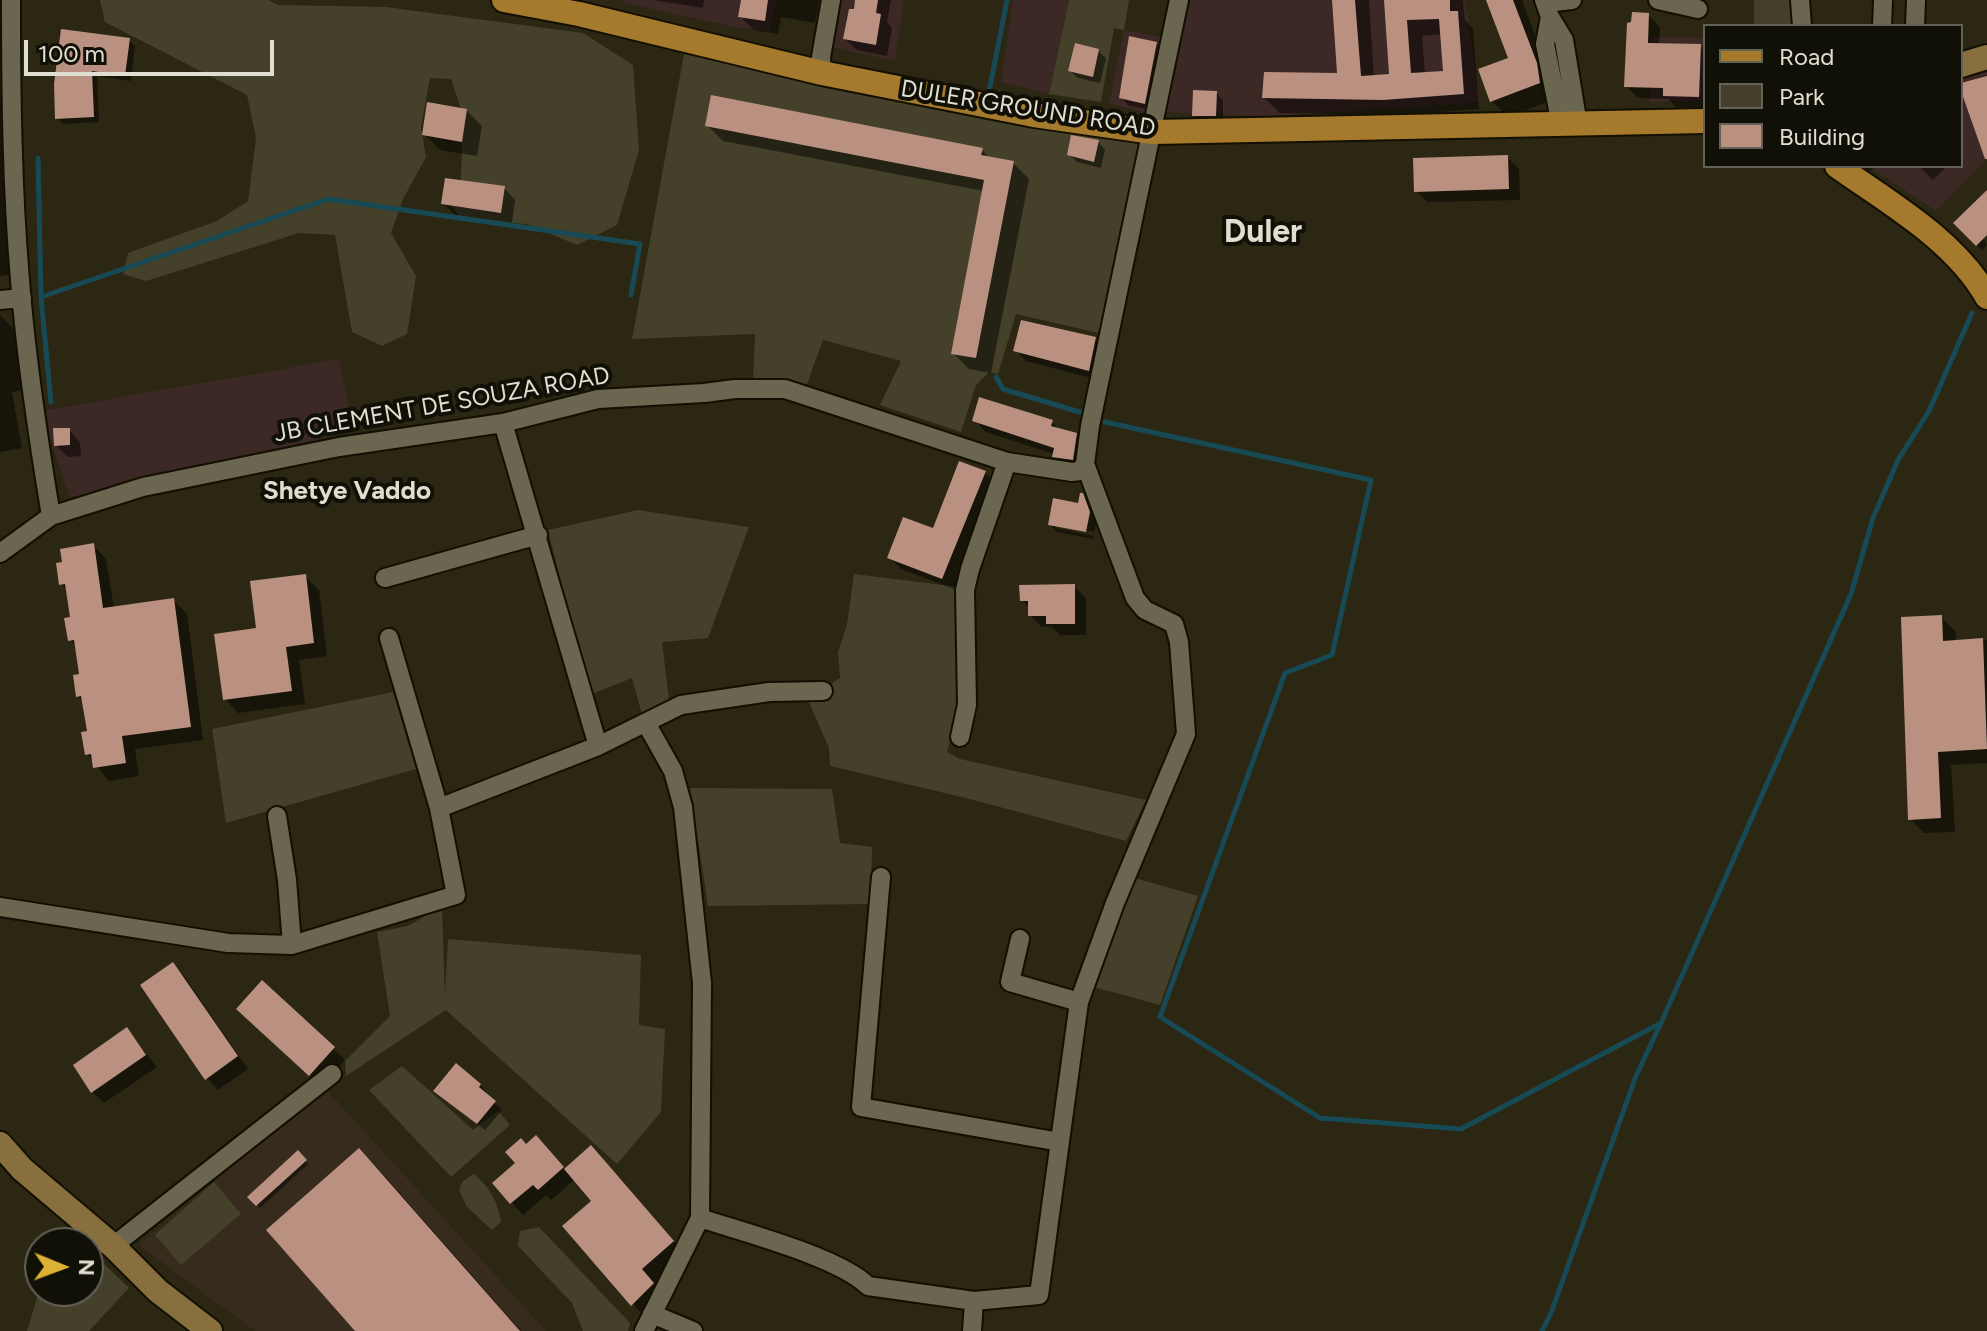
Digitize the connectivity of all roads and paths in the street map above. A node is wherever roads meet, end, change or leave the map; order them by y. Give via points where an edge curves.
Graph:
1 (11, 0) edge
2 (504, 0) edge
3 (831, 0) edge
4 (1179, 0) edge
5 (1572, 0) edge
6 (1658, 0) edge
7 (1800, 0) edge
8 (1883, 0) edge
9 (1916, 0) edge
10 (1546, 7) edge
11 (1698, 9) dead end
12 (1802, 24) edge
13 (1882, 24) edge
14 (1915, 24) edge
15 (1987, 57) edge
16 (1963, 64) edge
17 (822, 73) junction
18 (1703, 121) edge
19 (1570, 125) junction
20 (1153, 132) junction
21 (1840, 168) edge
22 (1987, 297) edge
23 (22, 298) junction
24 (0, 300) edge
25 (503, 423) junction
26 (1007, 462) junction
27 (1085, 464) junction
28 (51, 516) junction
29 (538, 535) junction
30 (0, 553) edge
31 (385, 578) dead end
32 (389, 638) dead end
33 (823, 691) dead end
34 (646, 723) junction
35 (960, 737) dead end
36 (598, 746) junction
37 (439, 808) junction
38 (277, 816) dead end
39 (881, 877) dead end
40 (0, 907) edge
41 (1020, 939) dead end
42 (292, 945) junction
43 (1079, 1002) junction
44 (332, 1074) dead end
45 (1060, 1142) junction
46 (0, 1144) edge
47 (700, 1218) junction
48 (113, 1246) junction
49 (974, 1301) junction
50 (648, 1323) edge
51 (210, 1331) edge
52 (693, 1331) edge
53 (972, 1331) edge

1 - 23 street
2 - 17 main road, DULER GROUND ROAD
3 - 17 street
4 - 20 street
5 - 10 street
6 - 11 street
7 - 12 street
8 - 13 street
9 - 14 street
10 - 19 street via 1545,44
15 - 16 main road
17 - 20 main road, DULER GROUND ROAD via 1034,115
18 - 19 main road, DULER GROUND ROAD
19 - 20 main road, DULER GROUND ROAD
20 - 27 street
21 - 22 main road via 1929,232 1978,280
23 - 24 street
23 - 28 street
25 - 26 street, JB CLEMENT DE SOUZA ROAD via 598,399 785,389
25 - 28 street, JB CLEMENT DE SOUZA ROAD via 228,468
25 - 29 street
26 - 27 street, JB CLEMENT DE SOUZA ROAD via 1072,472
26 - 35 street via 965,590 967,705
27 - 43 street via 1135,598 1145,610 1174,624 1186,734
28 - 30 street, JB CLEMENT DE SOUZA ROAD
29 - 31 street
29 - 36 street
32 - 37 street
33 - 34 street via 769,692 681,705
34 - 36 street
34 - 47 street via 673,771 687,836 702,983
36 - 37 street
37 - 42 street via 456,895
38 - 42 street
39 - 45 street via 861,1107
40 - 42 street via 228,943
41 - 43 street via 1010,982
43 - 45 street
44 - 48 street
45 - 49 street via 1039,1295
46 - 48 main road
47 - 49 street via 812,1255 868,1286
47 - 50 street
48 - 51 main road via 158,1291
49 - 53 street
50 - 52 street

